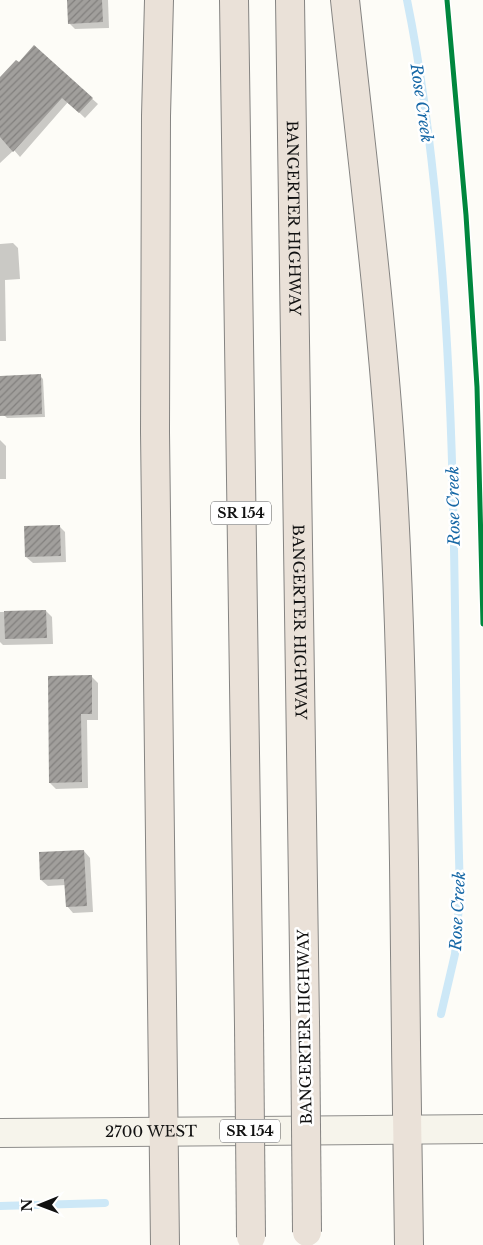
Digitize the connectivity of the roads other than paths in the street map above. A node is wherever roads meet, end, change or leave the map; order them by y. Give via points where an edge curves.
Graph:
1 (159, 0) edge
2 (234, 0) edge
3 (290, 0) edge
4 (345, 0) edge
5 (483, 1129) edge
6 (407, 1130) junction
7 (163, 1132) junction
8 (0, 1133) edge
9 (307, 1239) edge
10 (251, 1241) edge
11 (165, 1245) edge
12 (409, 1245) edge

1 - 7 highway via 155,432
2 - 10 highway, SR 154, bridge
3 - 9 highway, BANGERTER HIGHWAY, bridge
4 - 6 highway via 372,245 392,474 401,676
5 - 6 main road, 2700 WEST
6 - 7 main road, 2700 WEST
6 - 12 highway
7 - 8 main road, 2700 WEST
7 - 11 highway

